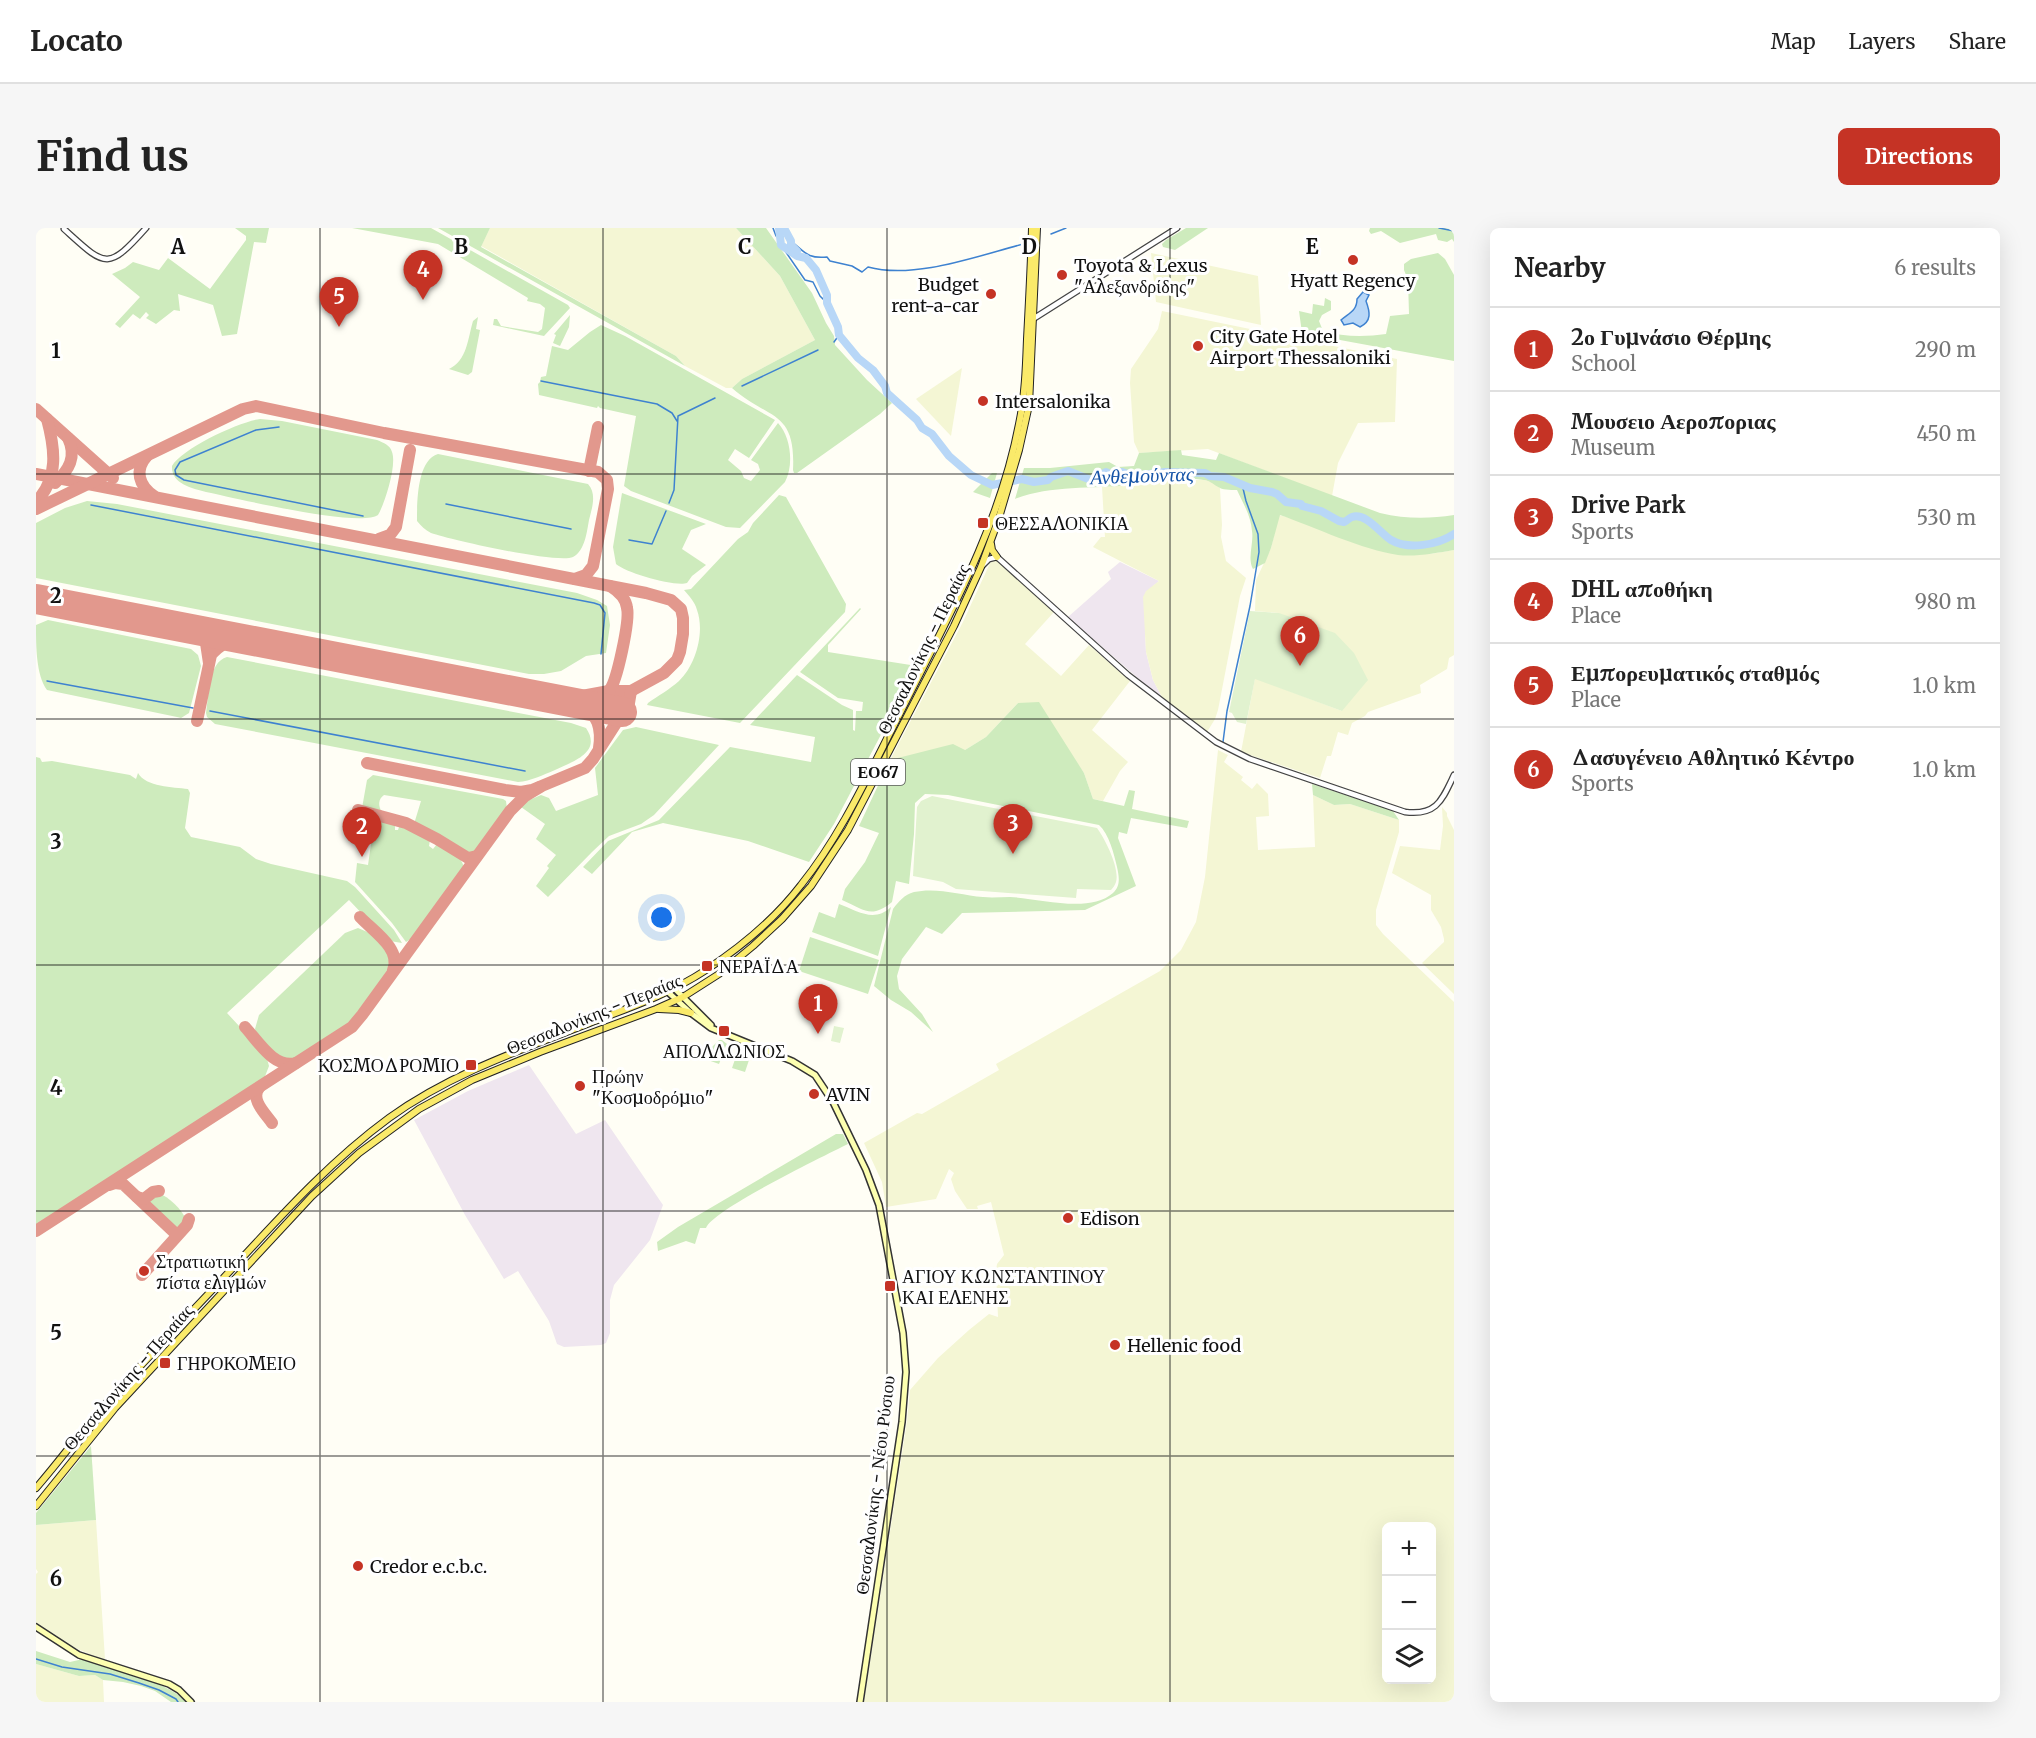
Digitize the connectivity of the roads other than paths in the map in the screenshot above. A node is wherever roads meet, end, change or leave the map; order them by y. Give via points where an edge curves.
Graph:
1 (146, 228) edge
2 (1177, 228) edge
3 (64, 229) edge
4 (1035, 230) edge
5 (1031, 321) junction
6 (1003, 496) junction
7 (990, 543) junction
8 (997, 557) junction
9 (981, 567) junction
10 (1454, 774) edge
11 (671, 990) junction
12 (680, 998) junction
13 (656, 1009) junction
14 (691, 1013) junction
15 (717, 1030) junction
16 (36, 1488) edge
17 (36, 1506) edge
18 (36, 1627) edge
19 (191, 1702) edge
20 (860, 1702) edge

1 - 3 street via 120,256 104,259 92,254
2 - 5 street
4 - 5 main road, Θεσσαλονίκης - Περαίας / ΕΟ67
4 - 5 main road, Θεσσαλονίκης - Περαίας / ΕΟ67
5 - 6 main road, Θεσσαλονίκης - Περαίας / ΕΟ67 via 1022,412
6 - 7 main road, Θεσσαλονίκης - Περαίας / ΕΟ67
6 - 11 main road, Θεσσαλονίκης - Περαίας / ΕΟ67 via 950,617 847,816 821,858 758,931
7 - 8 main road
7 - 9 main road, Θεσσαλονίκης - Περαίας / ΕΟ67
8 - 9 street
8 - 10 street via 1128,675 1202,733 1236,753 1413,813 1435,807
9 - 12 main road, Θεσσαλονίκης - Περαίας / ΕΟ67 via 857,813 818,877 753,946 719,974
11 - 12 main road, Θεσσαλονίκης - Νέου Ρύσιου
11 - 16 main road, Θεσσαλονίκης - Περαίας via 458,1077 406,1106 361,1139 293,1203 103,1407
12 - 13 main road, Θεσσαλονίκης - Περαίας
12 - 14 main road, Θεσσαλονίκης - Νέου Ρύσιου
12 - 15 main road, Θεσσαλονίκης - Νέου Ρύσιου
13 - 14 main road
13 - 17 main road, Θεσσαλονίκης - Περαίας via 460,1086 411,1114 359,1153 312,1196 115,1408
14 - 15 main road, Θεσσαλονίκης - Νέου Ρύσιου
15 - 20 main road, Θεσσαλονίκης - Νέου Ρύσιου via 804,1068 817,1078 832,1100 870,1179 882,1217 903,1333 906,1372
18 - 19 main road via 74,1653 169,1684

